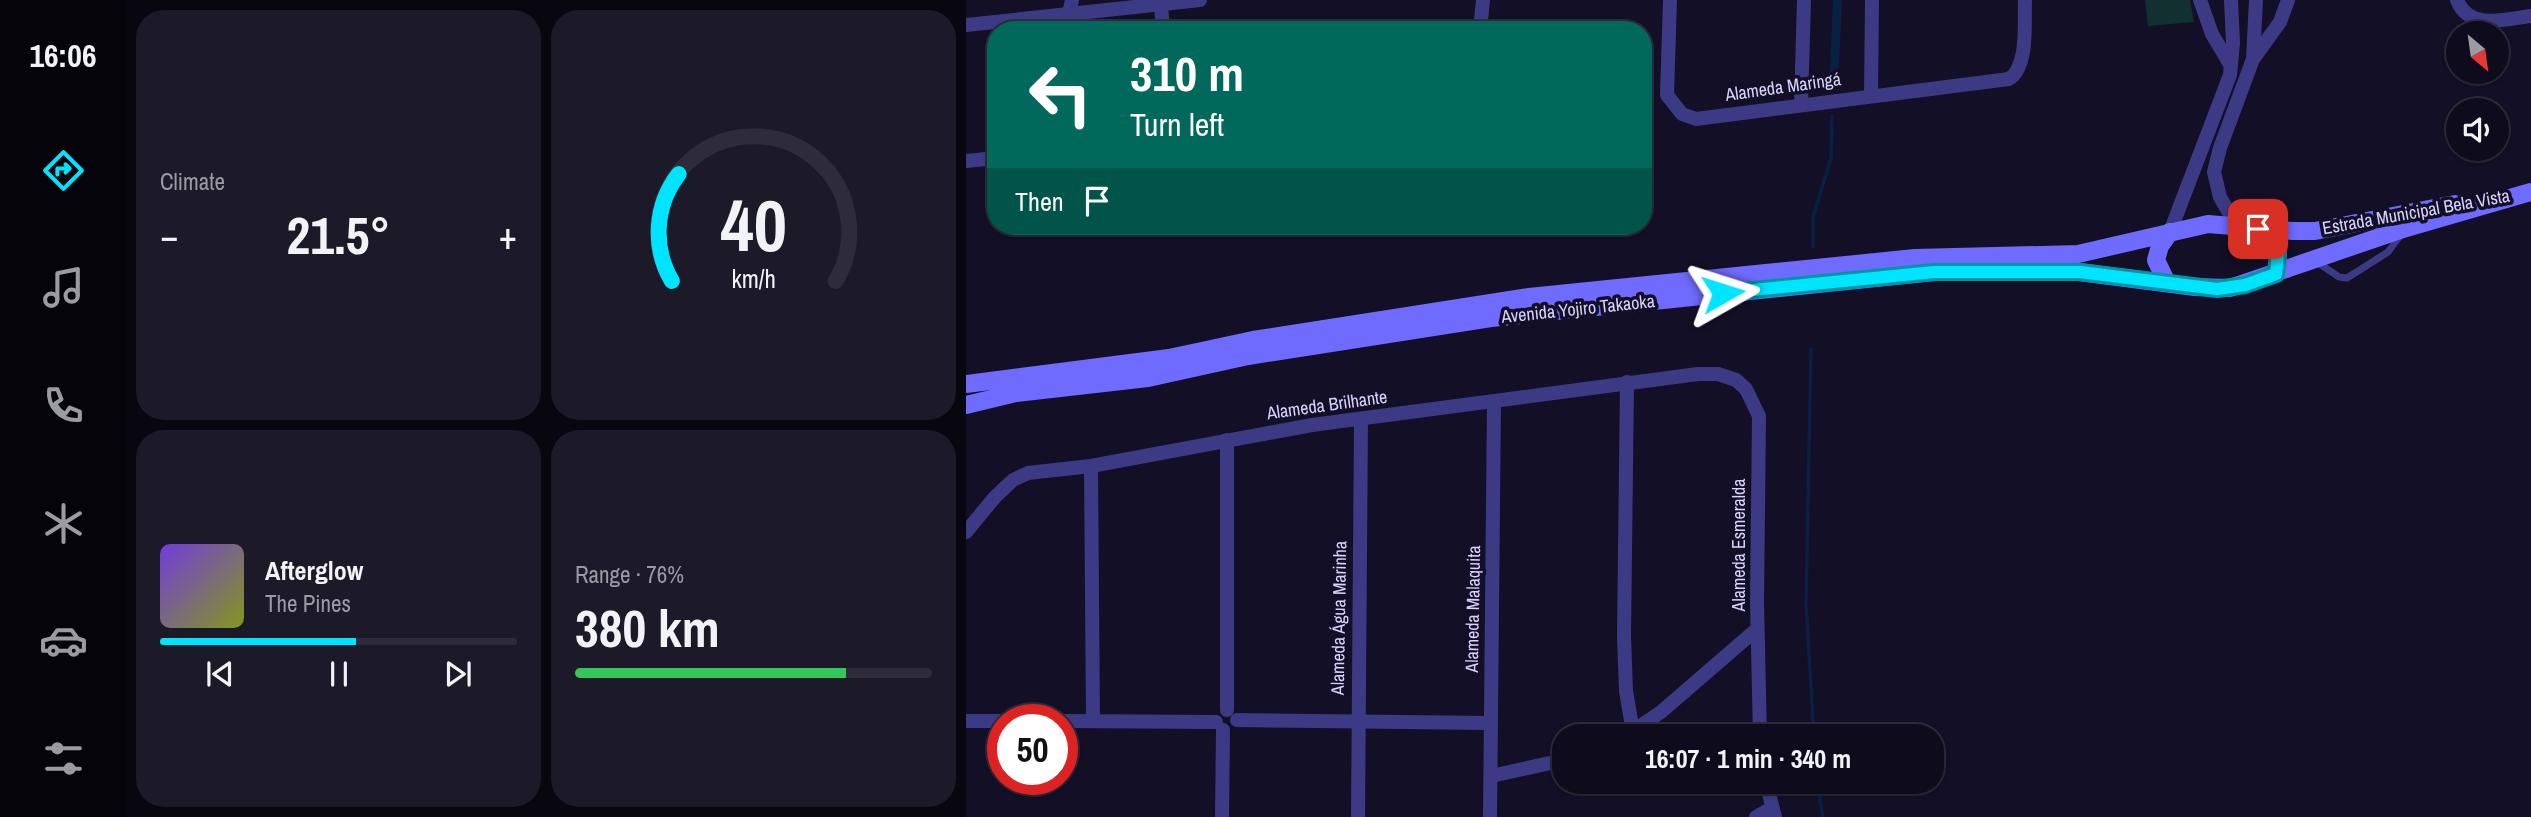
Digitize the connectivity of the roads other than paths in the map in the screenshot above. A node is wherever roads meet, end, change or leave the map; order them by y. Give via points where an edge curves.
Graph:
1 (1200, 0) edge
2 (1483, 0) edge
3 (1670, 0) edge
4 (1804, 0) edge
5 (1872, 0) edge
6 (2025, 0) edge
7 (2200, 0) edge
8 (2231, 0) edge
9 (2256, 0) edge
10 (2288, 0) edge
11 (2457, 0) edge
12 (1161, 5) junction
13 (1070, 7) edge
14 (2531, 16) edge
15 (987, 21) edge
16 (989, 21) edge
17 (1162, 21) edge
18 (1481, 21) edge
19 (966, 25) edge
20 (2254, 41) junction
21 (2233, 43) junction
22 (2253, 59) junction
23 (2231, 66) junction
24 (1871, 95) junction
25 (1801, 104) junction
26 (987, 159) edge
27 (966, 161) edge
28 (2531, 192) edge
29 (2236, 225) junction
30 (2406, 228) junction
31 (2258, 229) junction
32 (2170, 232) junction
33 (2314, 260) junction
34 (2276, 274) junction
35 (2167, 284) junction
36 (1718, 374) joint
37 (1628, 382) junction
38 (966, 384) edge
39 (1494, 402) junction
40 (966, 405) edge
41 (1361, 419) junction
42 (1227, 440) junction
43 (1091, 466) junction
44 (966, 532) edge
45 (1757, 629) junction
46 (1232, 715) junction
47 (966, 721) edge
48 (987, 721) edge
49 (1078, 721) edge
50 (1093, 721) junction
51 (1357, 721) junction
52 (1491, 723) junction
53 (1628, 724) edge
54 (1644, 724) edge
55 (1760, 724) edge
56 (1220, 726) junction
57 (1552, 763) edge
58 (1491, 776) junction
59 (1769, 794) edge
60 (1773, 813) edge
61 (1222, 817) edge
62 (1358, 817) edge
63 (1490, 817) edge
64 (1756, 817) edge

1 - 12 street
2 - 18 street
3 - 25 street, Alameda Maringá via 1667,95 1682,114 1696,119
4 - 25 street
5 - 24 street
6 - 24 street, Alameda Maringá via 2020,64 2009,79
7 - 23 street via 2212,34
8 - 21 street
9 - 20 street
10 - 22 street via 2280,22
11 - 14 street via 2465,15 2477,20
12 - 13 street
12 - 17 street
13 - 16 street
15 - 19 street
20 - 21 street
20 - 22 street
21 - 23 street
22 - 29 street via 2214,172 2220,197
23 - 32 street
24 - 25 street, Alameda Maringá
26 - 27 street
28 - 30 main road, Estrada Municipal Bela Vista
28 - 31 main road, Estrada Municipal Bela Vista via 2315,231
29 - 31 main road, Avenida Yojiro Takaoka
29 - 32 main road, Avenida Yojiro Takaoka via 2208,224
30 - 33 main road, Estrada Municipal Bela Vista
30 - 33 lane via 2388,252 2347,278
31 - 34 main road via 2274,240
32 - 35 main road via 2156,260
32 - 38 main road, Avenida Yojiro Takaoka via 2078,254 1915,258 1529,298 1266,338 1169,358
33 - 34 main road, Estrada Municipal Bela Vista
34 - 35 main road, Avenida Yojiro Takaoka via 2217,289
35 - 40 main road, Avenida Yojiro Takaoka via 2114,275 2041,272 1934,272 1852,279 1491,318 1248,356 1148,378 1016,393
36 - 37 street, Alameda Brilhante
36 - 45 street, Alameda Esmeralda via 1746,389 1759,416
37 - 39 street, Alameda Brilhante
37 - 53 street via 1624,636
39 - 41 street, Alameda Brilhante
39 - 52 street, Alameda Malaquita
41 - 42 street, Alameda Brilhante
41 - 51 street, Alameda Água Marinha
42 - 43 street, Alameda Brilhante
42 - 46 street
43 - 44 street, Alameda Brilhante via 1028,473 1013,480
43 - 50 street
45 - 54 street
45 - 55 street, Alameda Esmeralda
46 - 51 street
46 - 56 street via 1233,729
47 - 48 street
49 - 50 street
50 - 56 street
51 - 52 street
51 - 62 street, Alameda Água Marinha
52 - 58 street, Alameda Malaquita
56 - 61 street
57 - 58 street
58 - 63 street, Alameda Malaquita
59 - 60 street
60 - 64 street

